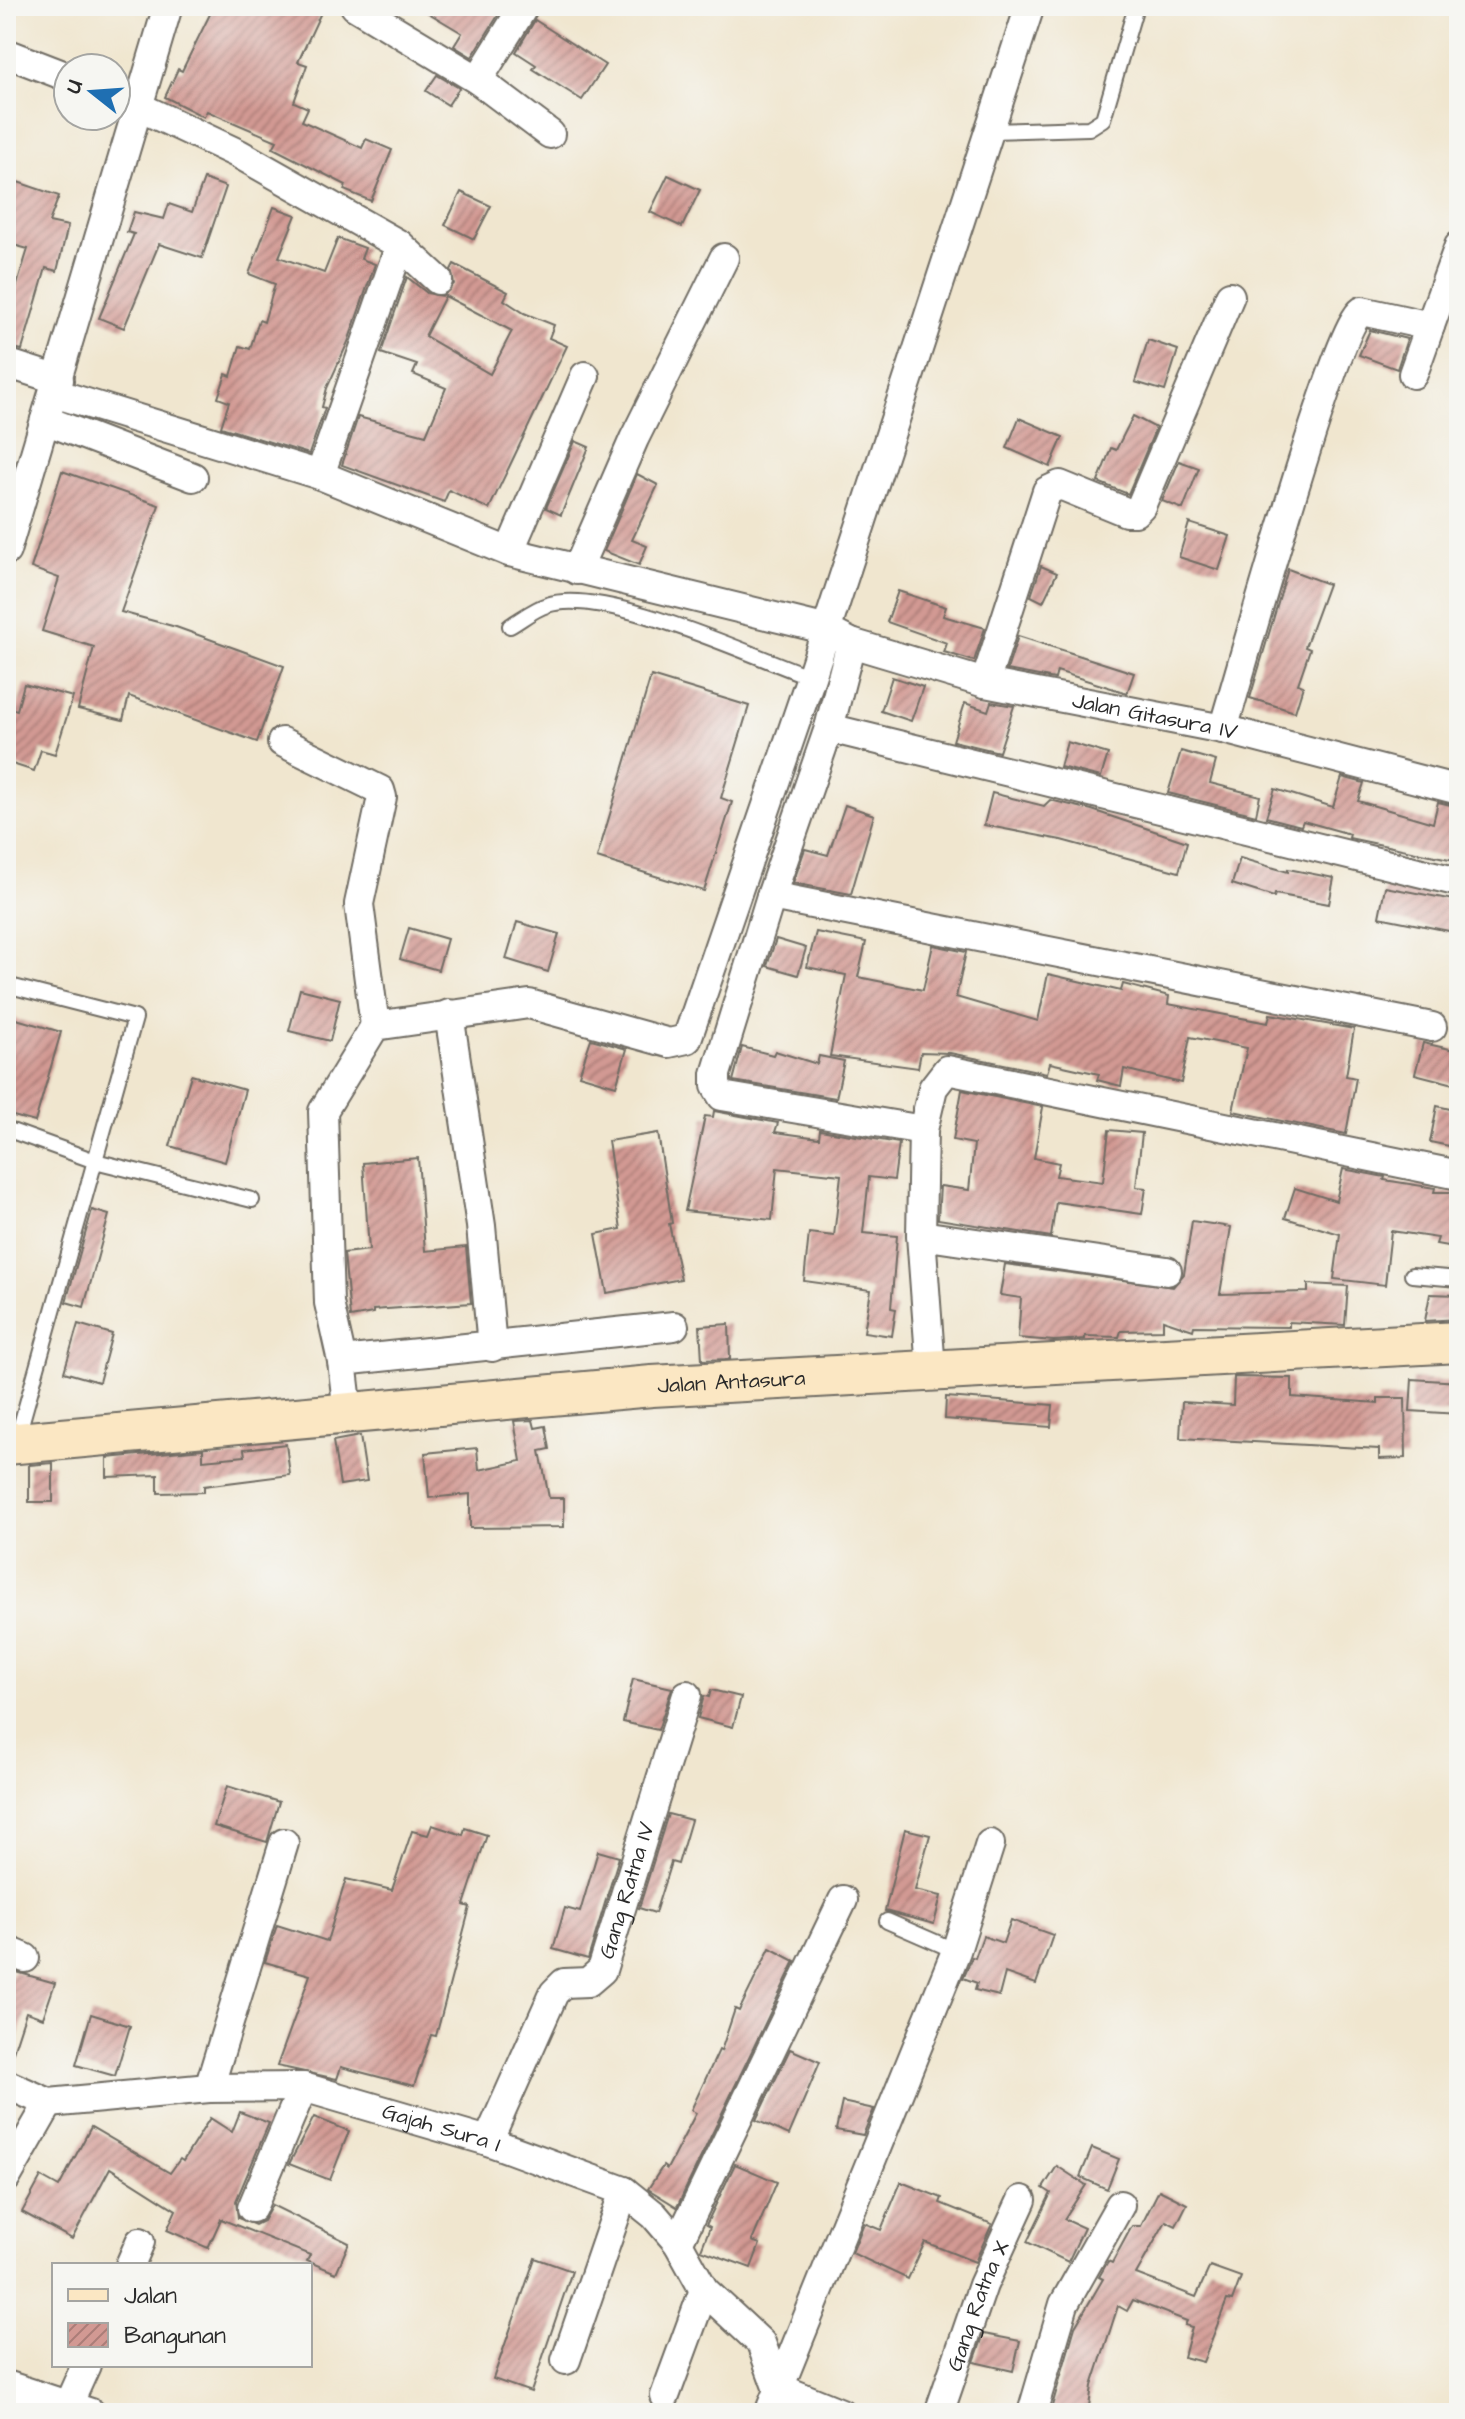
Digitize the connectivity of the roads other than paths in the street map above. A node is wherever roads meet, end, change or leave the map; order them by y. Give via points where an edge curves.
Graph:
1 (168, 6) edge
2 (355, 6) edge
3 (524, 6) edge
4 (1030, 6) edge
5 (1136, 6) edge
6 (6, 53) edge
7 (52, 71) edge
8 (478, 80) junction
9 (132, 92) edge
10 (132, 103) edge
11 (991, 131) junction
12 (120, 132) edge
13 (550, 134) dead end
14 (400, 245) junction
15 (1459, 246) edge
16 (724, 258) dead end
17 (438, 280) dead end
18 (1230, 296) dead end
19 (1430, 326) junction
20 (6, 363) edge
21 (1413, 374) dead end
22 (585, 376) dead end
23 (57, 387) junction
24 (45, 420) junction
25 (320, 475) junction
26 (193, 477) dead end
27 (6, 551) edge
28 (509, 552) junction
29 (577, 570) junction
30 (510, 626) dead end
31 (824, 629) junction
32 (851, 643) junction
33 (811, 677) junction
34 (985, 683) junction
35 (829, 728) junction
36 (1223, 729) junction
37 (282, 742) dead end
38 (1459, 790) edge
39 (1459, 882) edge
40 (771, 896) junction
41 (6, 985) edge
42 (449, 1014) junction
43 (375, 1026) junction
44 (1432, 1027) dead end
45 (6, 1129) edge
46 (923, 1130) junction
47 (95, 1161) junction
48 (1459, 1175) edge
49 (252, 1200) dead end
50 (921, 1235) junction
51 (1167, 1271) dead end
52 (1412, 1275) dead end
53 (1459, 1279) edge
54 (674, 1326) dead end
55 (1459, 1342) edge
56 (492, 1347) junction
57 (342, 1361) junction
58 (931, 1370) junction
59 (348, 1412) junction
60 (11, 1444) edge
61 (687, 1695) dead end
62 (284, 1843) dead end
63 (990, 1844) dead end
64 (843, 1900) dead end
65 (887, 1921) dead end
66 (956, 1951) junction
67 (6, 2084) edge
68 (303, 2087) junction
69 (209, 2088) junction
70 (49, 2103) junction
71 (488, 2141) junction
72 (6, 2178) edge
73 (624, 2191) junction
74 (1022, 2200) dead end
75 (1120, 2205) dead end
76 (252, 2208) dead end
77 (678, 2243) junction
78 (704, 2290) junction
79 (566, 2360) dead end
80 (86, 2367) edge
81 (6, 2385) edge
82 (665, 2396) dead end
83 (773, 2400) edge
84 (79, 2409) edge
85 (841, 2413) edge
86 (939, 2413) edge
87 (1032, 2413) edge

1 - 9 street
2 - 8 street
3 - 8 street
4 - 11 street
5 - 11 lane via 1103,119 1089,128
6 - 7 street
8 - 13 street
10 - 14 street via 239,154
11 - 31 street
12 - 23 street
14 - 17 street
14 - 25 street
15 - 19 street
16 - 29 street via 634,439
18 - 34 street via 1141,506 1126,512 1060,485 1047,491
19 - 21 street
19 - 36 street via 1362,311 1350,325
20 - 23 street, Jalan Gitasura IV
22 - 28 street
23 - 24 street
23 - 25 street, Jalan Gitasura IV
24 - 26 street
24 - 27 street
25 - 28 street, Jalan Gitasura IV
28 - 29 street, Jalan Gitasura IV
29 - 31 street, Jalan Gitasura IV
30 - 33 lane via 547,605 593,601
31 - 32 street, Jalan Gitasura IV
31 - 33 street
32 - 34 street, Jalan Gitasura IV
32 - 35 street
33 - 42 street via 687,1039 669,1043 529,1004
34 - 36 street, Jalan Gitasura IV
35 - 39 street
35 - 40 street
36 - 38 street, Jalan Gitasura IV
37 - 43 street via 380,790 359,904
40 - 44 street
40 - 46 street via 716,1074 722,1096
41 - 47 lane via 135,1018
42 - 43 street
42 - 56 street via 481,1226
43 - 57 street via 323,1111 329,1303
45 - 47 lane
46 - 48 street via 933,1088 947,1070
46 - 50 street
47 - 49 lane
47 - 60 lane
50 - 51 street
50 - 58 street
52 - 53 lane
54 - 56 street
55 - 58 main road, Jalan Antasura
56 - 57 street
57 - 59 street
58 - 59 main road, Jalan Antasura via 652,1386
59 - 60 main road, Jalan Antasura
61 - 71 street, Gang Ratna IV via 602,1970 588,1982 564,1983 554,1993
62 - 69 street
63 - 66 street
64 - 77 street
65 - 66 lane
66 - 83 street
67 - 70 street, Gajah Sura I
68 - 69 street, Gajah Sura I
68 - 71 street, Gajah Sura I
68 - 76 street
69 - 70 street, Gajah Sura I
70 - 72 street
71 - 73 street, Gajah Sura I
73 - 77 street, Gajah Sura I
73 - 79 street
74 - 86 street, Gang Ratna X via 983,2285
75 - 87 street via 1064,2304
77 - 78 street, Gajah Sura I
78 - 82 street
78 - 83 street, Gajah Sura I via 761,2343
80 - 84 street
81 - 84 street
83 - 85 street

